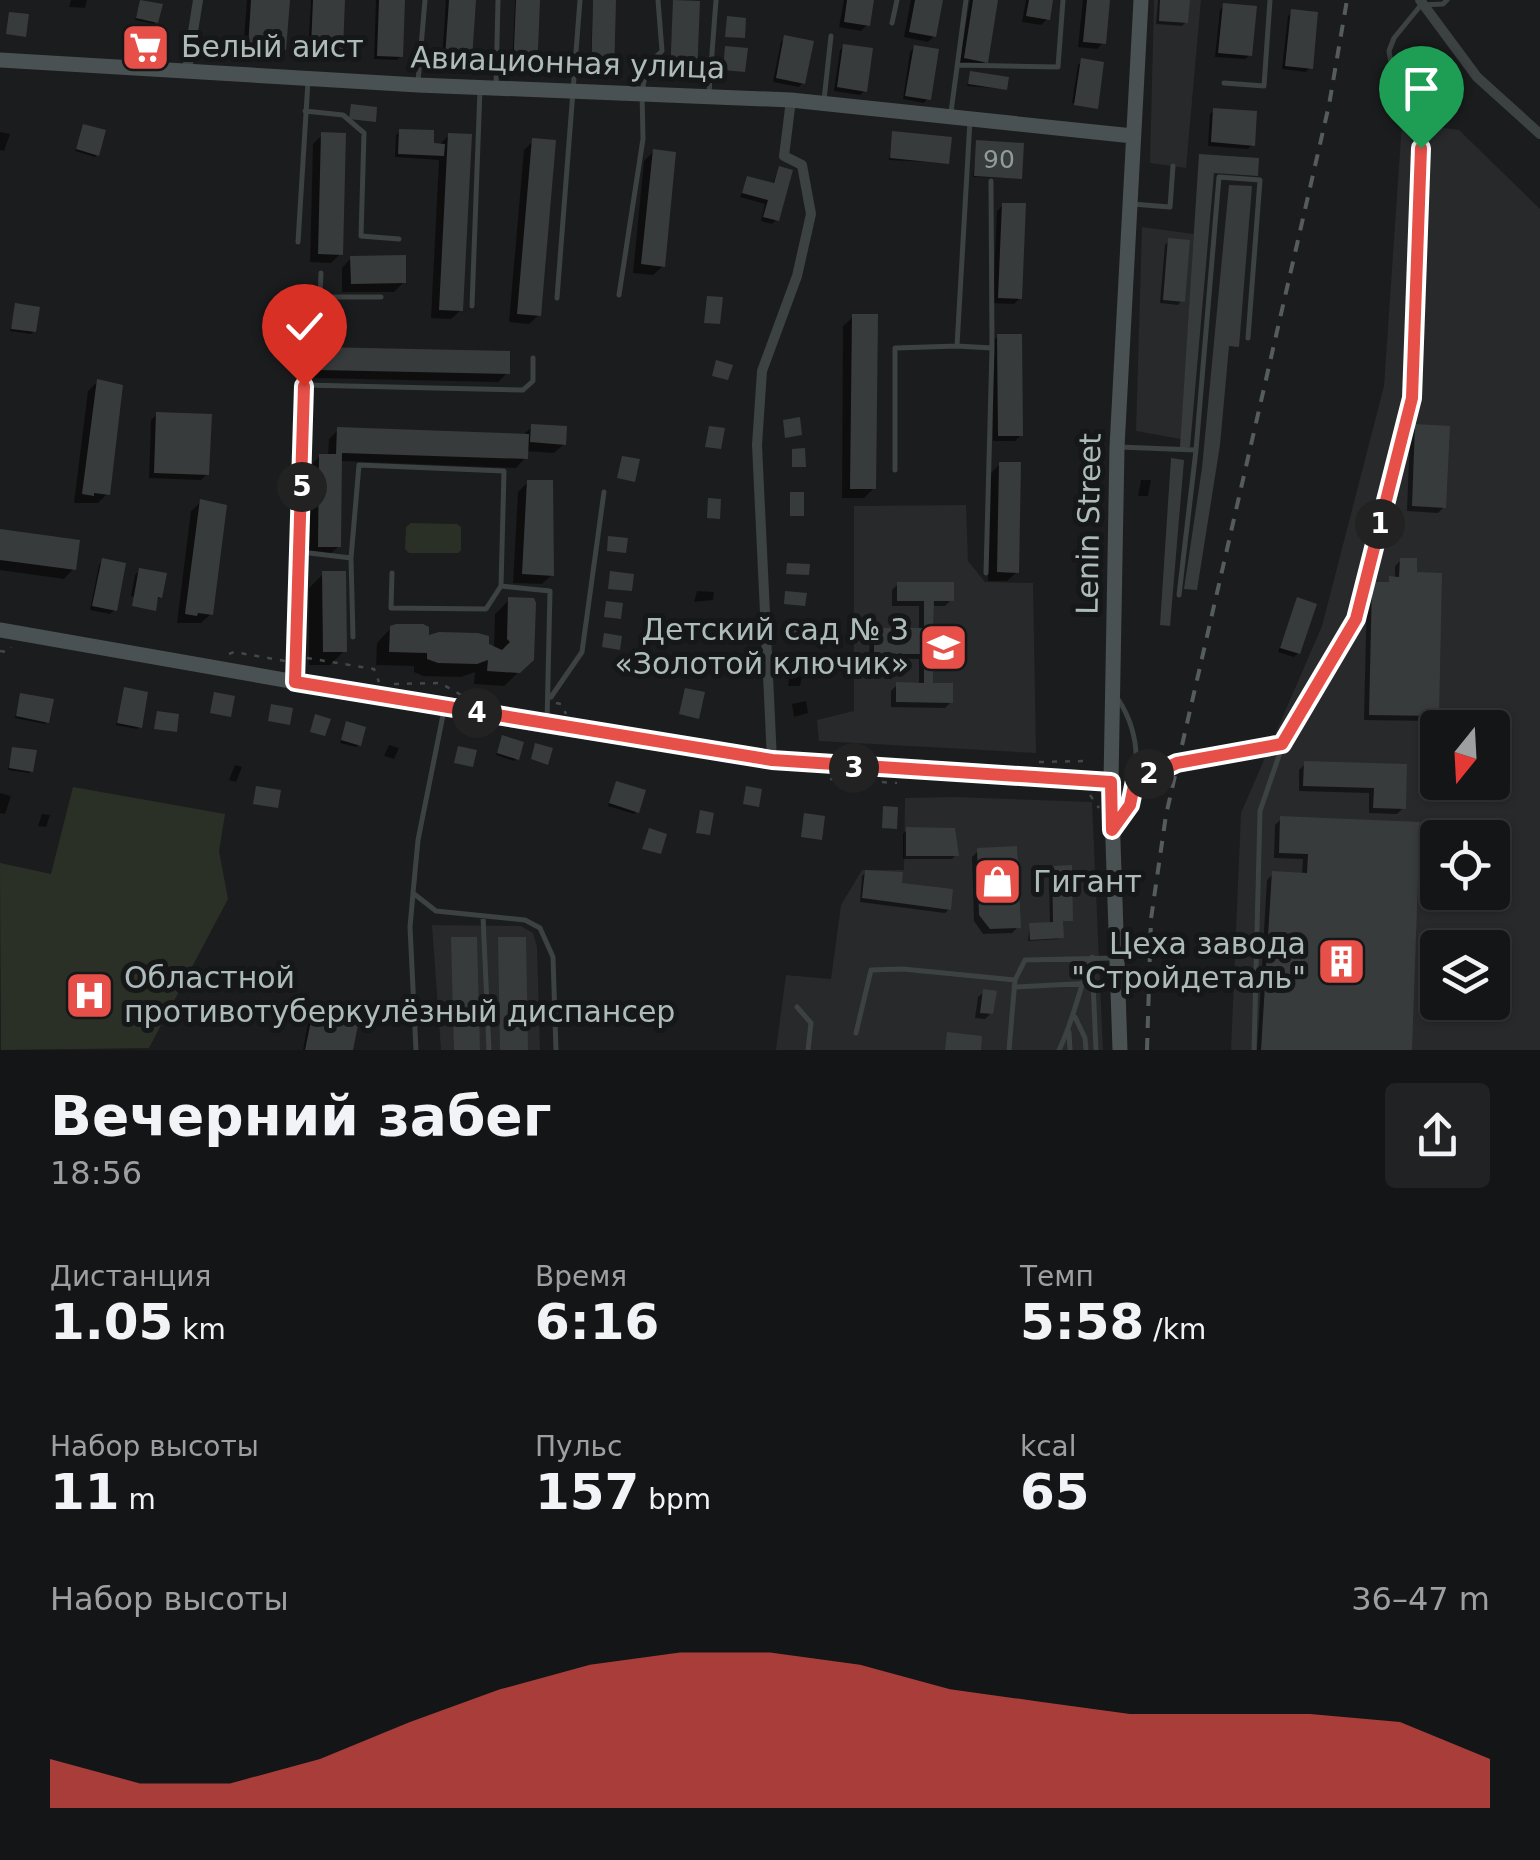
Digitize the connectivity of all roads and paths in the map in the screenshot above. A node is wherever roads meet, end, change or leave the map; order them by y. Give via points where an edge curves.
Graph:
1 (198, 0) edge
2 (425, 0) edge
3 (498, 0) edge
4 (580, 0) edge
5 (658, 0) edge
6 (716, 0) edge
7 (896, 0) edge
8 (966, 0) edge
9 (1063, 0) edge
10 (1141, 0) edge
11 (1270, 0) edge
12 (1446, 0) edge
13 (1420, 3) edge
14 (892, 23) dead end
15 (831, 36) dead end
16 (0, 60) edge
17 (958, 65) junction
18 (188, 70) junction
19 (308, 78) junction
20 (1224, 82) dead end
21 (418, 85) junction
22 (488, 88) junction
23 (575, 90) junction
24 (642, 92) junction
25 (709, 96) junction
26 (791, 100) junction
27 (823, 103) junction
28 (306, 111) junction
29 (950, 115) junction
30 (970, 117) junction
31 (1540, 134) edge
32 (1133, 136) junction
33 (1173, 166) dead end
34 (991, 181) dead end
35 (1129, 204) junction
36 (399, 239) dead end
37 (298, 242) dead end
38 (321, 273) dead end
39 (619, 294) dead end
40 (320, 296) junction
41 (382, 297) dead end
42 (557, 298) dead end
43 (472, 306) dead end
44 (1248, 338) dead end
45 (957, 346) junction
46 (992, 348) junction
47 (533, 358) dead end
48 (304, 386) junction
49 (1117, 447) junction
50 (1196, 450) junction
51 (896, 470) dead end
52 (604, 492) dead end
53 (301, 552) junction
54 (351, 558) junction
55 (392, 573) dead end
56 (986, 573) dead end
57 (501, 586) junction
58 (1179, 596) dead end
59 (0, 631) edge
60 (353, 637) dead end
61 (295, 682) junction
62 (1112, 691) junction
63 (549, 701) junction
64 (444, 707) junction
65 (568, 718) dead end
66 (546, 726) junction
67 (1282, 744) junction
68 (772, 760) junction
69 (1028, 763) dead end
70 (1136, 776) junction
71 (1085, 780) junction
72 (1111, 782) junction
73 (1112, 830) junction
74 (413, 893) junction
75 (483, 916) junction
76 (1092, 957) junction
77 (1116, 958) junction
78 (1014, 983) junction
79 (1082, 983) junction
80 (1093, 983) junction
81 (797, 1006) dead end
82 (1075, 1017) junction
83 (1069, 1029) junction
84 (1018, 1030) dead end
85 (1010, 1031) junction
86 (856, 1034) dead end
87 (416, 1050) edge
88 (488, 1050) edge
89 (556, 1050) edge
90 (808, 1050) edge
91 (1009, 1050) edge
92 (1059, 1050) edge
93 (1070, 1050) edge
94 (1086, 1050) edge
95 (1096, 1050) edge
96 (1120, 1050) edge
97 (1254, 1050) edge

1 - 18 street
2 - 21 lane
3 - 22 lane
4 - 23 lane
5 - 24 lane via 662,51 648,65
6 - 25 lane
7 - 14 lane
8 - 17 lane
9 - 17 lane via 1058,67
10 - 32 street, Lenin Street
11 - 20 lane via 1264,86
12 - 13 lane
13 - 31 street via 1477,77
13 - 67 lane via 1389,51 1421,148 1412,398 1356,619
15 - 27 lane
16 - 18 street, Авиационная улица
17 - 29 lane
18 - 19 street, Авиационная улица
19 - 21 street, Авиационная улица
19 - 28 lane
21 - 22 street, Авиационная улица
22 - 23 street, Авиационная улица
22 - 43 lane
23 - 24 street, Авиационная улица
23 - 42 lane
24 - 25 street, Авиационная улица
24 - 39 lane via 643,139
25 - 26 street, Авиационная улица
26 - 27 street, Авиационная улица
26 - 68 street via 784,156 802,165 811,214 798,276 762,371 757,445
27 - 29 street, Авиационная улица
28 - 36 lane via 343,115 364,133 361,236
28 - 37 lane
29 - 30 street, Авиационная улица
30 - 32 street, Авиационная улица
30 - 45 lane
32 - 35 street, Lenin Street
33 - 35 lane via 1170,207
34 - 46 lane
35 - 49 street, Lenin Street
38 - 40 lane
40 - 41 lane
40 - 48 lane via 309,306
44 - 50 lane via 1260,180 1219,176
45 - 46 lane
45 - 51 lane via 894,348
46 - 56 lane
47 - 48 lane via 532,381 523,390
48 - 53 lane
49 - 50 lane
49 - 62 street, Lenin Street
50 - 58 lane
52 - 63 lane via 582,652
53 - 54 lane
53 - 61 lane
54 - 57 lane via 358,465 504,471
54 - 60 lane
55 - 57 lane via 391,608 486,609
57 - 63 lane via 550,591
59 - 61 street
61 - 64 street
62 - 70 lane via 1129,716
62 - 72 street, Lenin Street
63 - 65 path via 560,704
63 - 66 lane
64 - 66 street
64 - 74 lane
66 - 68 street
67 - 70 path
67 - 97 lane via 1260,810
68 - 71 street
69 - 71 path via 1086,761
70 - 73 lane via 1130,805
71 - 72 street
72 - 73 street, Lenin Street
73 - 77 street, Lenin Street
74 - 75 lane via 436,910
74 - 87 lane
75 - 88 lane
75 - 89 lane via 540,928 554,958
76 - 77 lane
76 - 78 lane via 1025,960
76 - 79 lane
76 - 80 lane
77 - 96 street, Lenin Street
78 - 79 lane
78 - 85 lane
78 - 86 lane via 871,970
79 - 80 lane
79 - 82 lane
80 - 95 lane
81 - 90 lane via 811,1022
82 - 83 lane
82 - 94 lane
83 - 92 lane
83 - 93 lane
84 - 85 lane
85 - 91 lane

